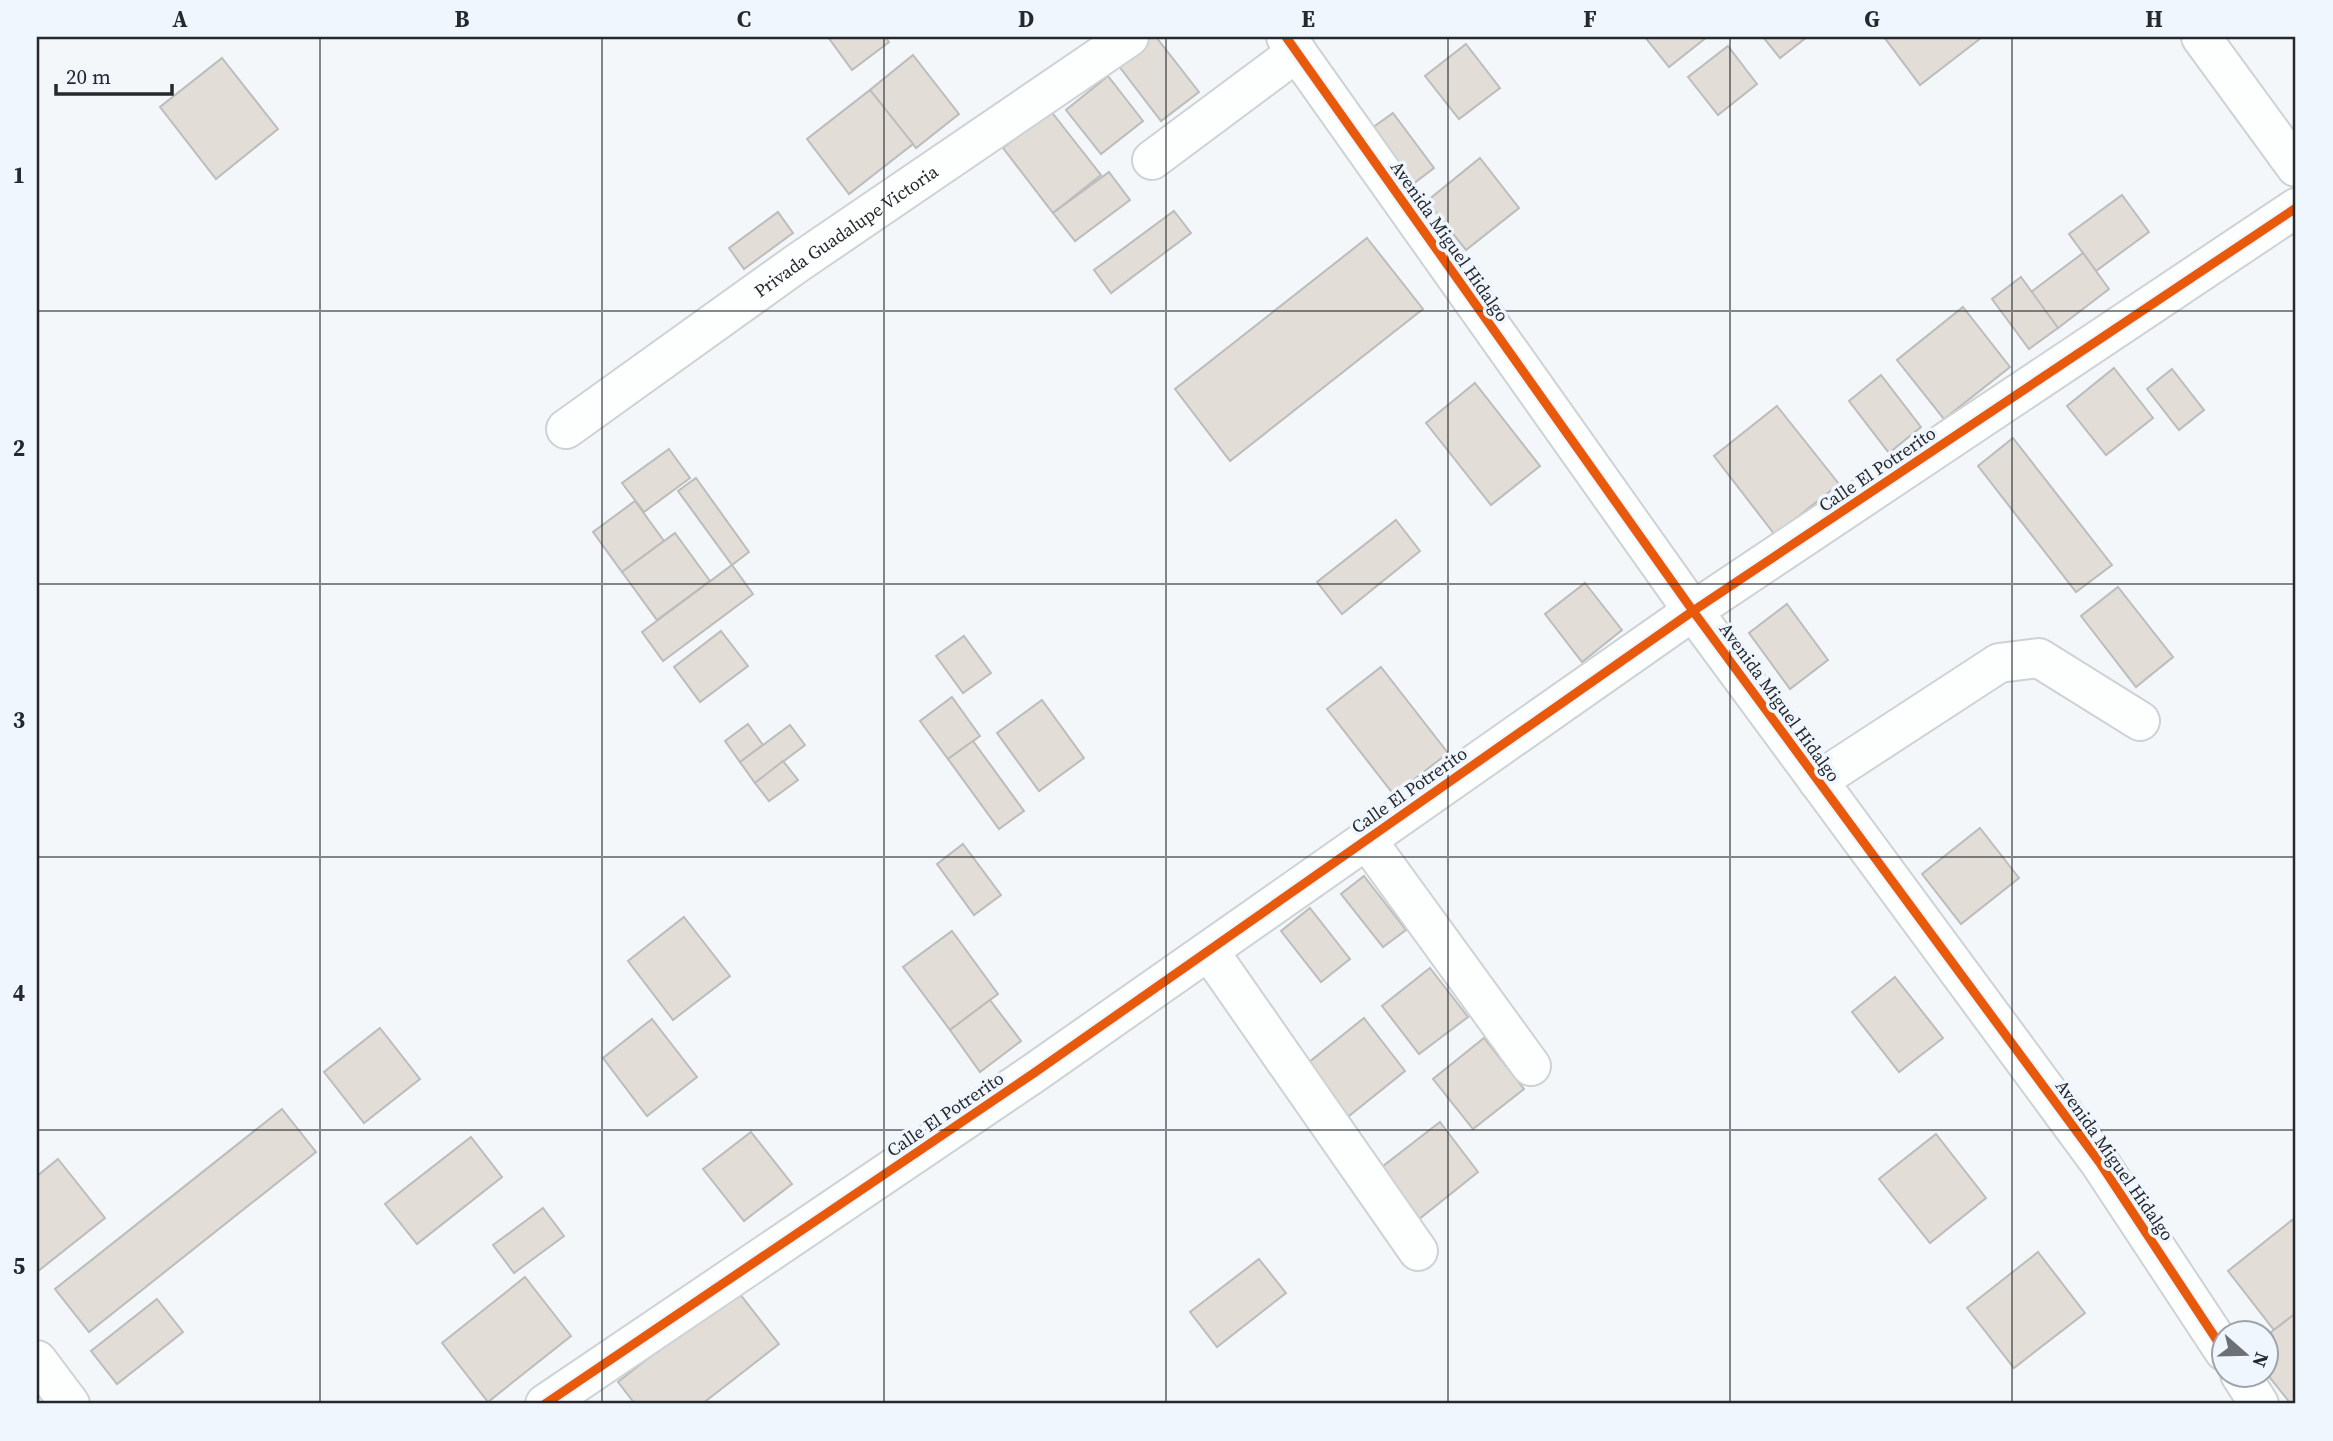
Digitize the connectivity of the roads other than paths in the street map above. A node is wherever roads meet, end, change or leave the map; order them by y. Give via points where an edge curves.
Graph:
1 (1129, 37) edge
2 (2202, 37) edge
3 (1292, 44) edge
4 (1152, 160) dead end
5 (2296, 167) edge
6 (2296, 208) edge
7 (566, 429) dead end
8 (1693, 611) junction
9 (2140, 721) dead end
10 (1818, 781) junction
11 (1366, 839) junction
12 (1209, 951) junction
13 (1531, 1066) dead end
14 (1418, 1251) dead end
15 (2210, 1329) edge
16 (37, 1360) edge
17 (2249, 1388) edge
18 (70, 1404) edge
19 (545, 1404) edge
20 (2259, 1404) edge

1 - 7 street, Privada Guadalupe Victoria via 819,248
2 - 5 street
3 - 4 street
3 - 8 street, Avenida Miguel Hidalgo
6 - 8 street, Calle El Potrerito
8 - 10 street, Avenida Miguel Hidalgo
8 - 11 street, Calle El Potrerito
9 - 10 street via 2039,658 1999,663
10 - 15 street, Avenida Miguel Hidalgo via 2101,1163
11 - 12 street, Calle El Potrerito
11 - 13 street
12 - 14 street
12 - 19 street, Calle El Potrerito
16 - 18 street
17 - 20 street

